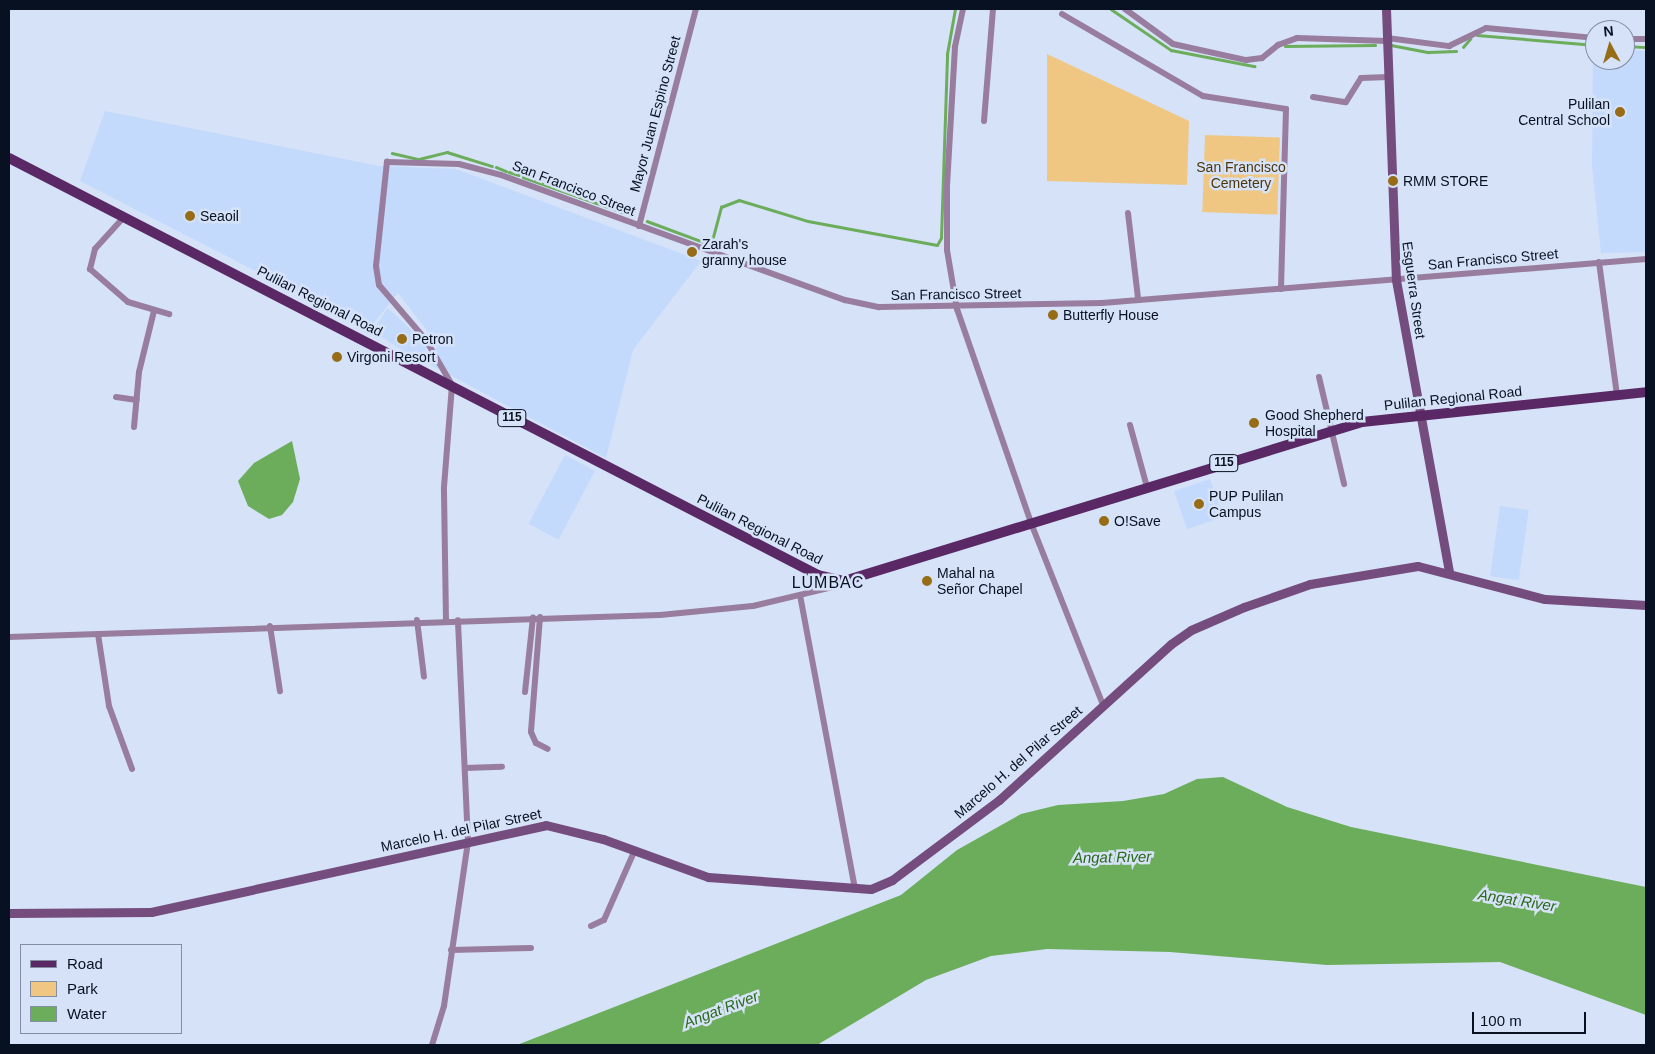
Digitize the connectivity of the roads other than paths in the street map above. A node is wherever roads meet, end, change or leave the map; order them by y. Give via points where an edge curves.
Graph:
1 (696, 9) edge
2 (963, 9) edge
3 (993, 9) edge
4 (1386, 9) edge
5 (1128, 10) edge
6 (1062, 14) dead end
7 (1585, 37) edge
8 (1387, 39) junction
9 (1388, 77) junction
10 (1313, 97) dead end
11 (984, 120) dead end
12 (9, 158) edge
13 (1128, 213) dead end
14 (124, 217) junction
15 (639, 226) junction
16 (1646, 258) edge
17 (1599, 262) junction
18 (1396, 280) junction
19 (1281, 289) junction
20 (1138, 298) junction
21 (957, 309) junction
22 (154, 311) junction
23 (169, 314) dead end
24 (1319, 377) dead end
25 (452, 385) junction
26 (1646, 392) edge
27 (1617, 394) junction
28 (116, 397) dead end
29 (137, 400) junction
30 (1420, 414) junction
31 (1130, 425) dead end
32 (134, 427) dead end
33 (1332, 431) junction
34 (1344, 484) dead end
35 (1147, 487) junction
36 (1031, 523) junction
37 (1449, 571) junction
38 (844, 580) junction
39 (800, 595) junction
40 (1646, 605) edge
41 (537, 617) junction
42 (417, 620) junction
43 (446, 620) junction
44 (458, 620) junction
45 (270, 626) junction
46 (98, 634) junction
47 (9, 638) edge
48 (424, 676) dead end
49 (280, 691) dead end
50 (525, 692) dead end
51 (1103, 705) junction
52 (548, 749) dead end
53 (502, 767) dead end
54 (464, 768) junction
55 (132, 769) dead end
56 (468, 842) junction
57 (634, 852) junction
58 (855, 889) junction
59 (9, 913) edge
60 (591, 926) dead end
61 (532, 948) dead end
62 (451, 950) junction
63 (432, 1045) edge

1 - 15 street, Mayor Juan Espino Street
2 - 21 street via 955,47 948,179 947,250
3 - 11 street
4 - 8 street, Esguerra Street
5 - 8 street via 1173,44 1246,60 1262,58 1278,45 1297,38
6 - 19 street via 1202,96 1286,109
7 - 8 street via 1486,28 1449,46
8 - 9 street, Esguerra Street
9 - 10 street via 1361,78 1346,102
9 - 18 street, Esguerra Street
12 - 14 main road, Pulilan Regional Road / 115
13 - 20 street
14 - 22 street via 95,249 90,269 128,302
14 - 25 main road, Pulilan Regional Road / 115
15 - 21 street, San Francisco Street via 845,300 879,307
15 - 25 street, San Francisco Street via 502,175 459,164 387,162 376,266 379,285 426,340
16 - 17 street, San Francisco Street
17 - 18 street, San Francisco Street
17 - 27 street
18 - 19 street, San Francisco Street
18 - 30 street, Esguerra Street
19 - 20 street, San Francisco Street
20 - 21 street, San Francisco Street
21 - 36 street
22 - 23 street
22 - 29 street via 141,360
24 - 33 street
25 - 38 main road, Pulilan Regional Road / 115 via 818,575
25 - 43 street via 444,487
26 - 27 main road, Pulilan Regional Road / 115
27 - 30 main road, Pulilan Regional Road / 115
28 - 29 street
29 - 32 street
30 - 33 main road, Pulilan Regional Road / 115
30 - 37 street, Esguerra Street
31 - 35 street
33 - 34 street
33 - 35 main road, Pulilan Regional Road / 115
35 - 36 main road, Pulilan Regional Road / 115
36 - 38 main road, Pulilan Regional Road / 115
36 - 51 street
37 - 40 street, Marcelo H. del Pilar Street via 1546,599
37 - 51 street, Marcelo H. del Pilar Street via 1418,566 1368,573 1310,584 1244,607 1191,630
38 - 39 street
39 - 41 street via 731,610
39 - 58 street
41 - 44 street
41 - 50 street
41 - 52 street via 531,732 536,743
42 - 43 street
42 - 45 street
42 - 48 street
43 - 44 street
44 - 54 street
45 - 46 street
45 - 49 street
46 - 47 street
46 - 55 street via 109,706
51 - 58 street, Marcelo H. del Pilar Street via 968,824 892,880 871,889
53 - 54 street
54 - 56 street
56 - 57 street, Marcelo H. del Pilar Street via 529,827 558,826
56 - 59 street, Marcelo H. del Pilar Street via 151,912
56 - 62 street
57 - 58 street, Marcelo H. del Pilar Street via 708,877
57 - 60 street via 604,920
61 - 62 street
62 - 63 street via 444,1006

